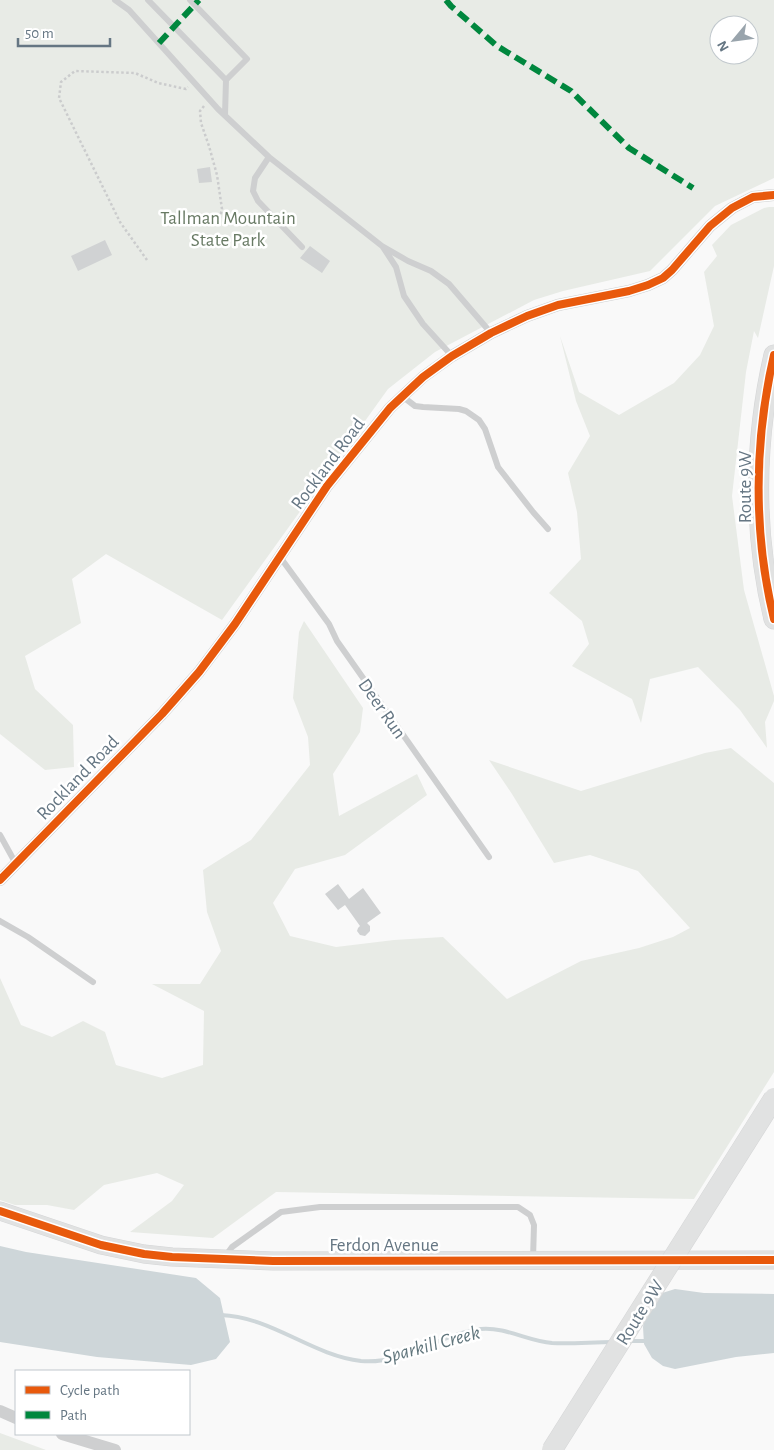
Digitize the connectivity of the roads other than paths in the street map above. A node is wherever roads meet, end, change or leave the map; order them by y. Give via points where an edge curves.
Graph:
1 (148, 0) edge
2 (190, 0) edge
3 (118, 1) edge
4 (226, 80) junction
5 (225, 115) junction
6 (269, 157) junction
7 (774, 195) edge
8 (382, 246) junction
9 (302, 248) dead end
10 (491, 333) junction
11 (774, 355) edge
12 (452, 356) junction
13 (402, 396) junction
14 (548, 528) dead end
15 (280, 557) junction
16 (774, 618) edge
17 (0, 835) edge
18 (488, 857) dead end
19 (16, 864) junction
20 (0, 880) edge
21 (0, 921) edge
22 (93, 982) dead end
23 (774, 1098) edge
24 (0, 1211) edge
25 (223, 1259) junction
26 (534, 1260) junction
27 (774, 1260) edge
28 (0, 1412) edge
29 (15, 1418) edge
30 (65, 1435) edge
31 (115, 1450) edge
32 (552, 1450) edge

1 - 4 lane
2 - 4 lane via 247,59
3 - 5 lane via 130,10
4 - 5 lane
5 - 6 lane
6 - 8 lane
6 - 9 lane via 254,178 252,191
7 - 10 street, Rockland Road via 753,197 732,208 710,226 662,278 629,291 558,305
8 - 10 lane via 449,284
8 - 12 lane via 396,268 404,296 423,324
10 - 12 street, Rockland Road
11 - 16 main road, Route 9W via 762,429 759,501 764,573
12 - 13 street, Rockland Road
13 - 14 lane via 415,406 459,409 479,420 486,429 498,467
13 - 15 street, Rockland Road via 327,486
15 - 18 lane, Deer Run
15 - 19 street, Rockland Road via 199,672
17 - 19 lane
19 - 20 street, Rockland Road
21 - 22 lane
23 - 32 main road, Route 9W, bridge
24 - 25 street, Ferdon Avenue via 123,1250 172,1257
25 - 26 street, Ferdon Avenue
25 - 26 lane via 232,1246 281,1212 320,1207 518,1207 530,1215 534,1225
26 - 27 street, Ferdon Avenue
28 - 29 street
30 - 31 street

